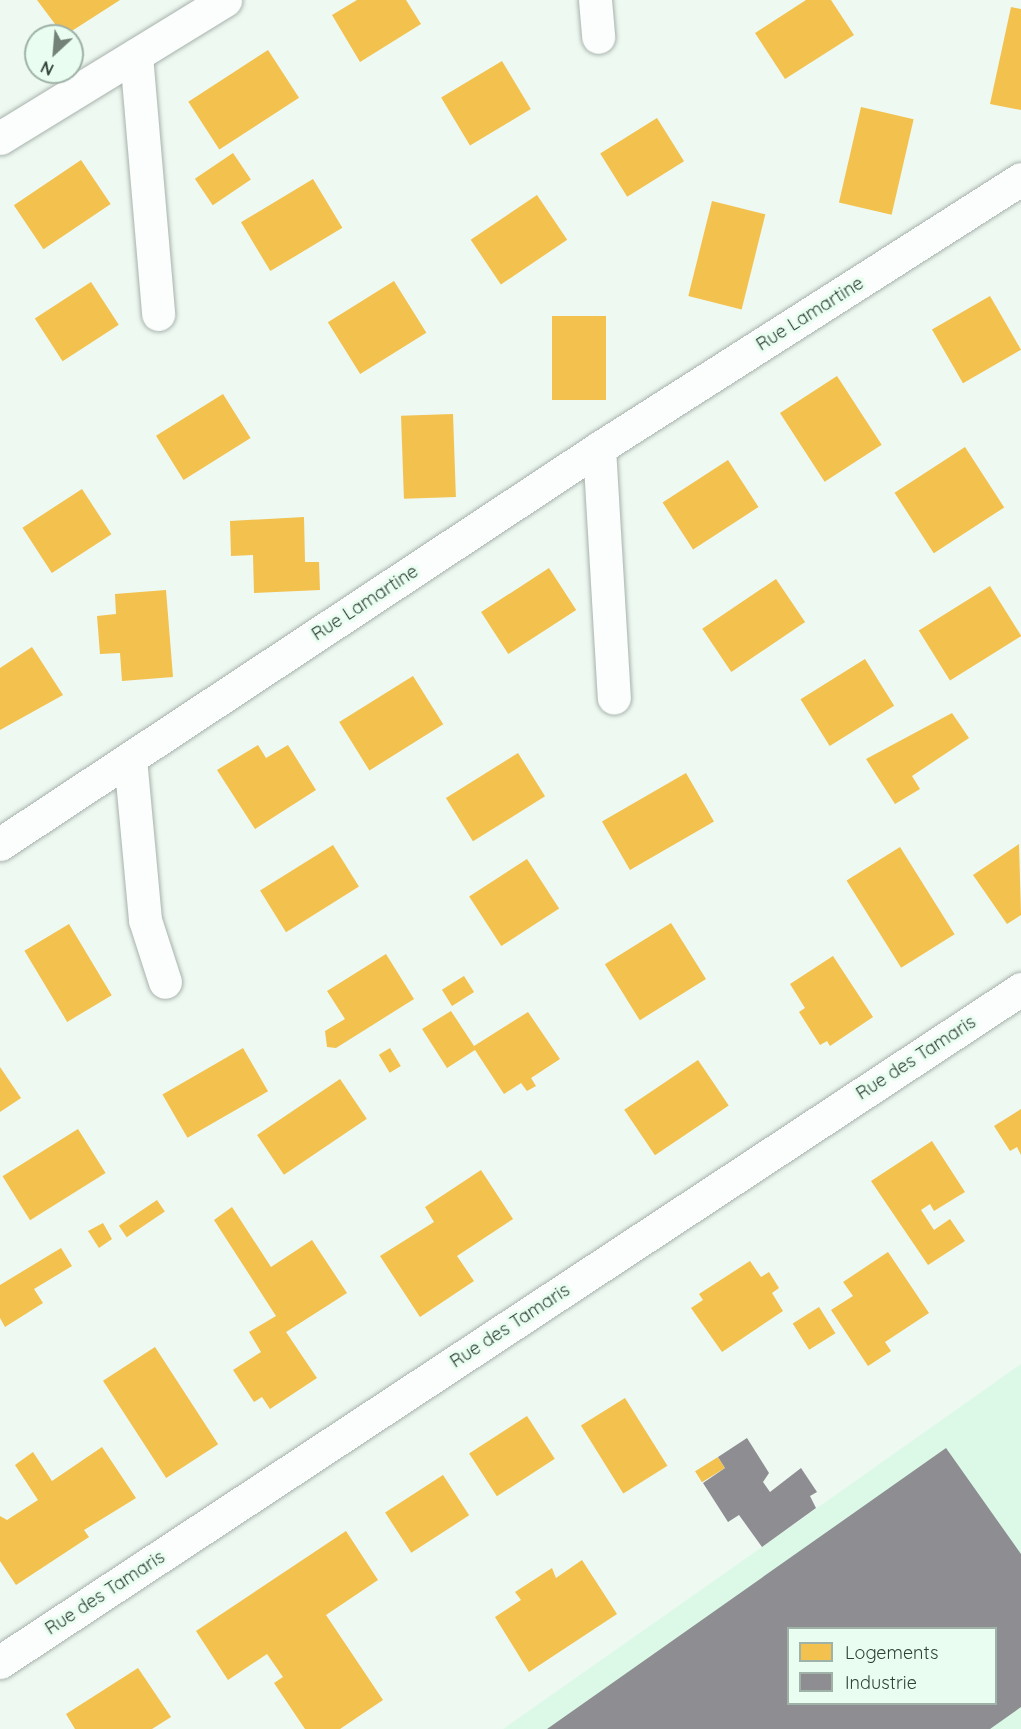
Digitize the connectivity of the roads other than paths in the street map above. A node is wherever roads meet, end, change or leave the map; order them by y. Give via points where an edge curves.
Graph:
1 (225, 0) edge
2 (595, 0) edge
3 (598, 37) dead end
4 (136, 55) junction
5 (0, 138) edge
6 (1021, 179) edge
7 (158, 314) dead end
8 (599, 448) junction
9 (614, 698) dead end
10 (130, 758) junction
11 (0, 844) edge
12 (165, 982) dead end
13 (1021, 989) edge
14 (0, 1662) edge

1 - 4 street
2 - 3 street
4 - 5 street
4 - 7 street
6 - 8 street, Rue Lamartine
8 - 9 street
8 - 10 street, Rue Lamartine
10 - 11 street, Rue Lamartine
10 - 12 street via 145,920
13 - 14 street, Rue des Tamaris

